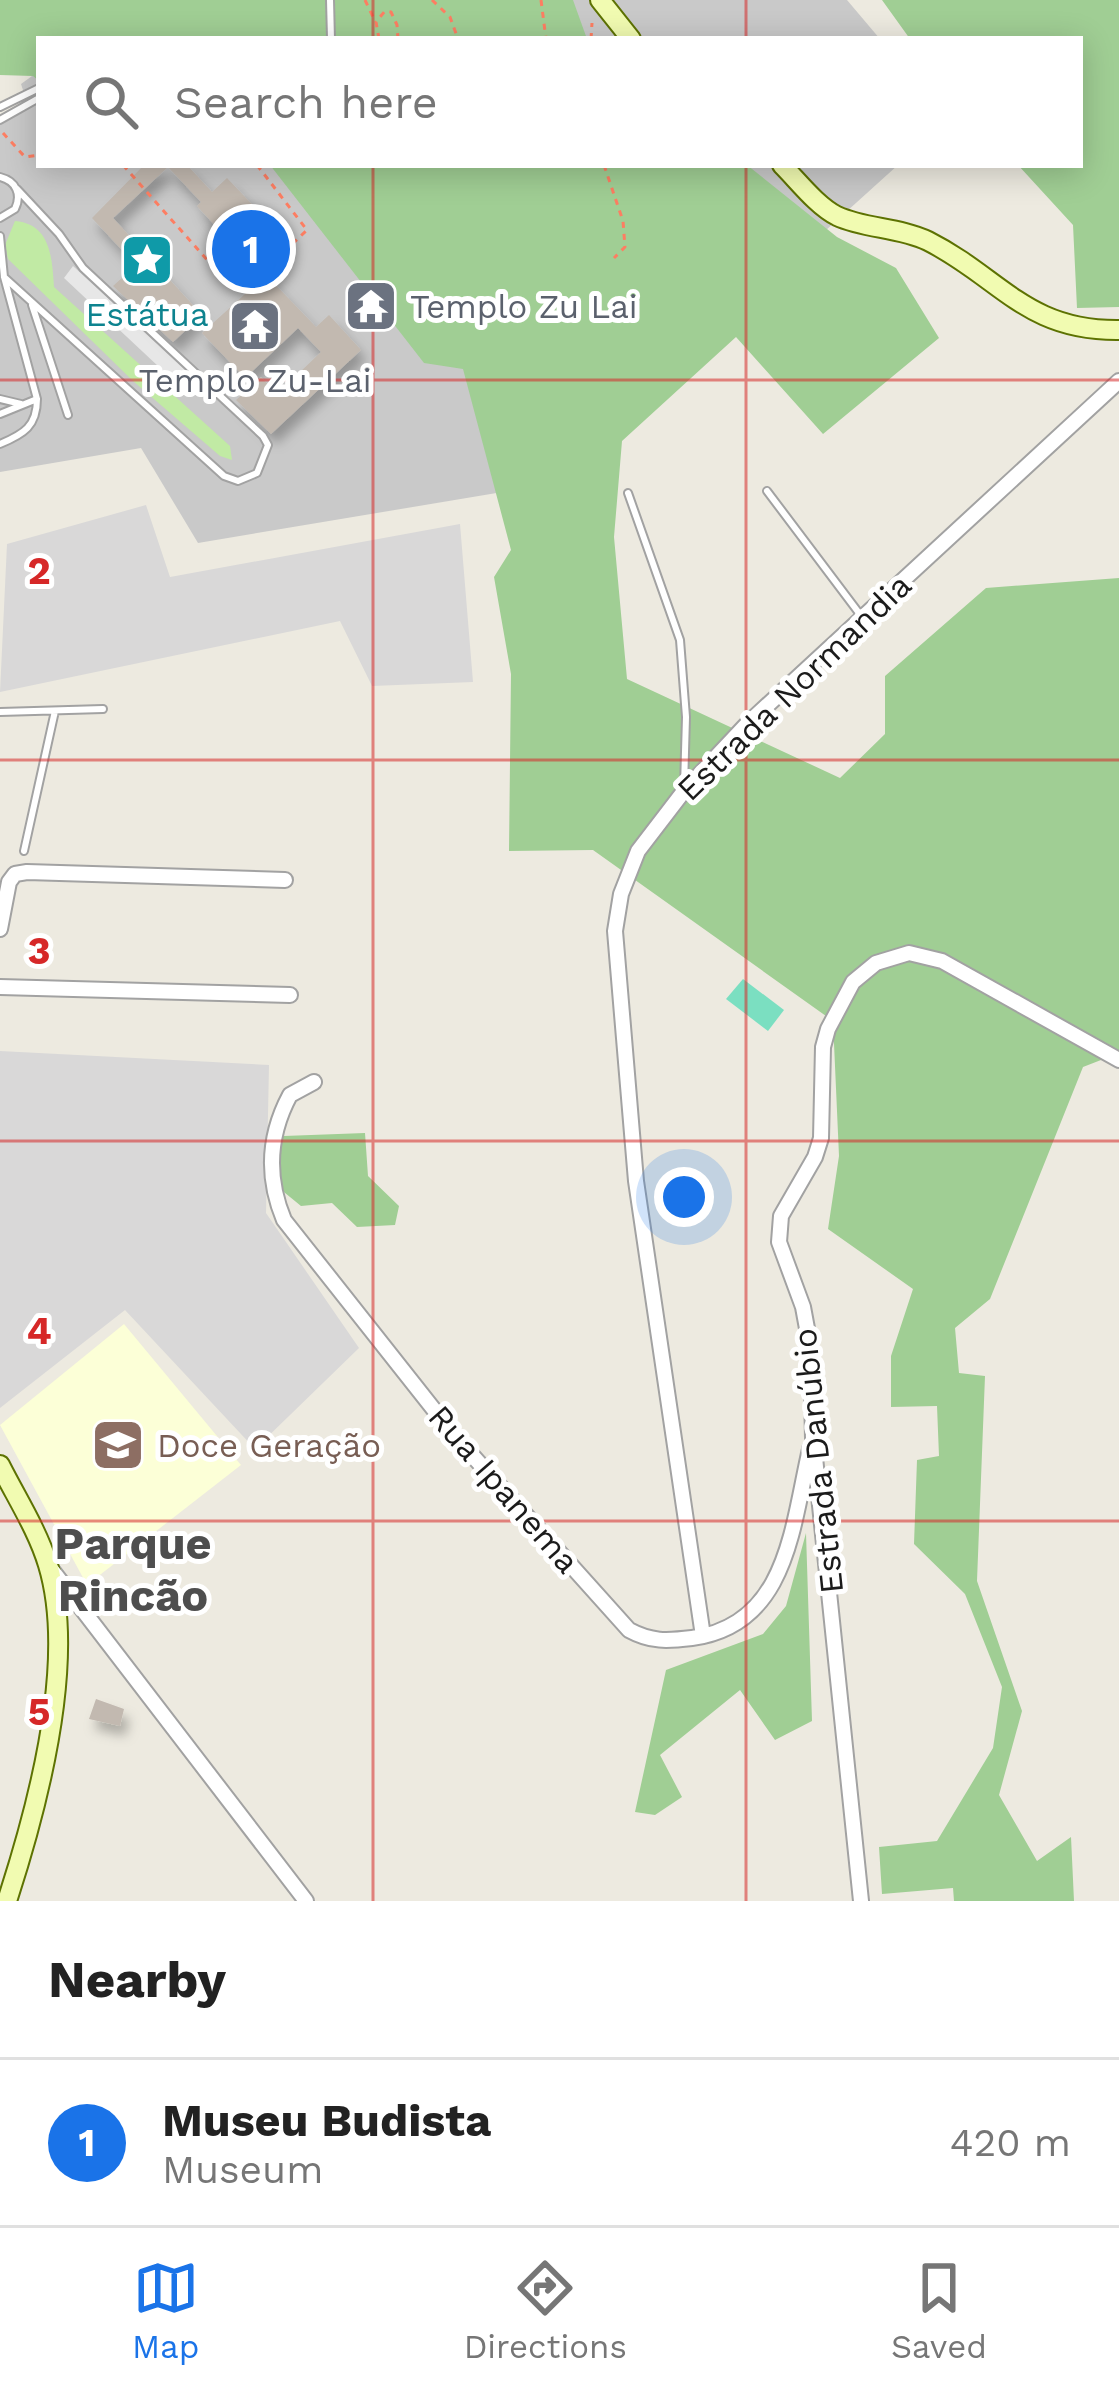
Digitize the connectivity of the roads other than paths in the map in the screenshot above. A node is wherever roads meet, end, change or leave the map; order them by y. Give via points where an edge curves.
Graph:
1 (330, 0) edge
2 (599, 0) edge
3 (332, 36) edge
4 (629, 36) edge
5 (36, 89) edge
6 (36, 100) edge
7 (0, 107) edge
8 (0, 120) edge
9 (785, 168) edge
10 (0, 177) edge
11 (17, 189) junction
12 (0, 218) edge
13 (0, 236) edge
14 (4, 277) junction
15 (31, 303) junction
16 (1119, 330) edge
17 (1119, 381) edge
18 (0, 399) edge
19 (37, 399) junction
20 (25, 404) junction
21 (0, 414) edge
22 (68, 415) dead end
23 (0, 444) edge
24 (766, 490) dead end
25 (628, 493) dead end
26 (862, 617) junction
27 (103, 709) dead end
28 (55, 711) junction
29 (0, 712) edge
30 (684, 791) junction
31 (24, 850) dead end
32 (285, 880) dead end
33 (0, 929) edge
34 (0, 987) edge
35 (290, 995) dead end
36 (1119, 1060) edge
37 (314, 1082) dead end
38 (813, 1438) junction
39 (0, 1465) edge
40 (49, 1566) junction
41 (703, 1636) junction
42 (7, 1901) edge
43 (307, 1901) edge
44 (861, 1901) edge

1 - 3 lane
2 - 4 main road
5 - 7 lane
6 - 8 lane
9 - 16 main road via 838,216 926,240 1063,325
10 - 11 lane
11 - 12 lane via 15,209
11 - 15 lane via 82,268 262,436 268,446 257,473 238,482 224,476
13 - 14 lane
14 - 15 lane
14 - 19 lane
15 - 22 lane
17 - 26 street, Estrada Normandia
18 - 20 lane
19 - 20 lane
19 - 23 lane via 31,426
20 - 21 lane
24 - 26 lane
25 - 30 lane via 680,640
26 - 30 street, Estrada Normandia
27 - 28 lane
28 - 29 lane
28 - 31 lane
30 - 41 street, Estrada Normandia via 638,850 615,932 636,1181
32 - 33 street via 15,874
34 - 35 street
36 - 38 street, Estrada Danúbio via 942,961 909,953 876,963 853,982 823,1047 821,1138 782,1216 779,1242 811,1350
37 - 41 street, Rua Ipanema via 290,1094 271,1145 274,1198 284,1220 454,1436 629,1630 648,1640
38 - 41 street, Rua Ipanema via 776,1580 744,1621
38 - 44 street, Estrada Danúbio
39 - 40 main road
40 - 42 main road via 56,1689 31,1829
40 - 43 street

